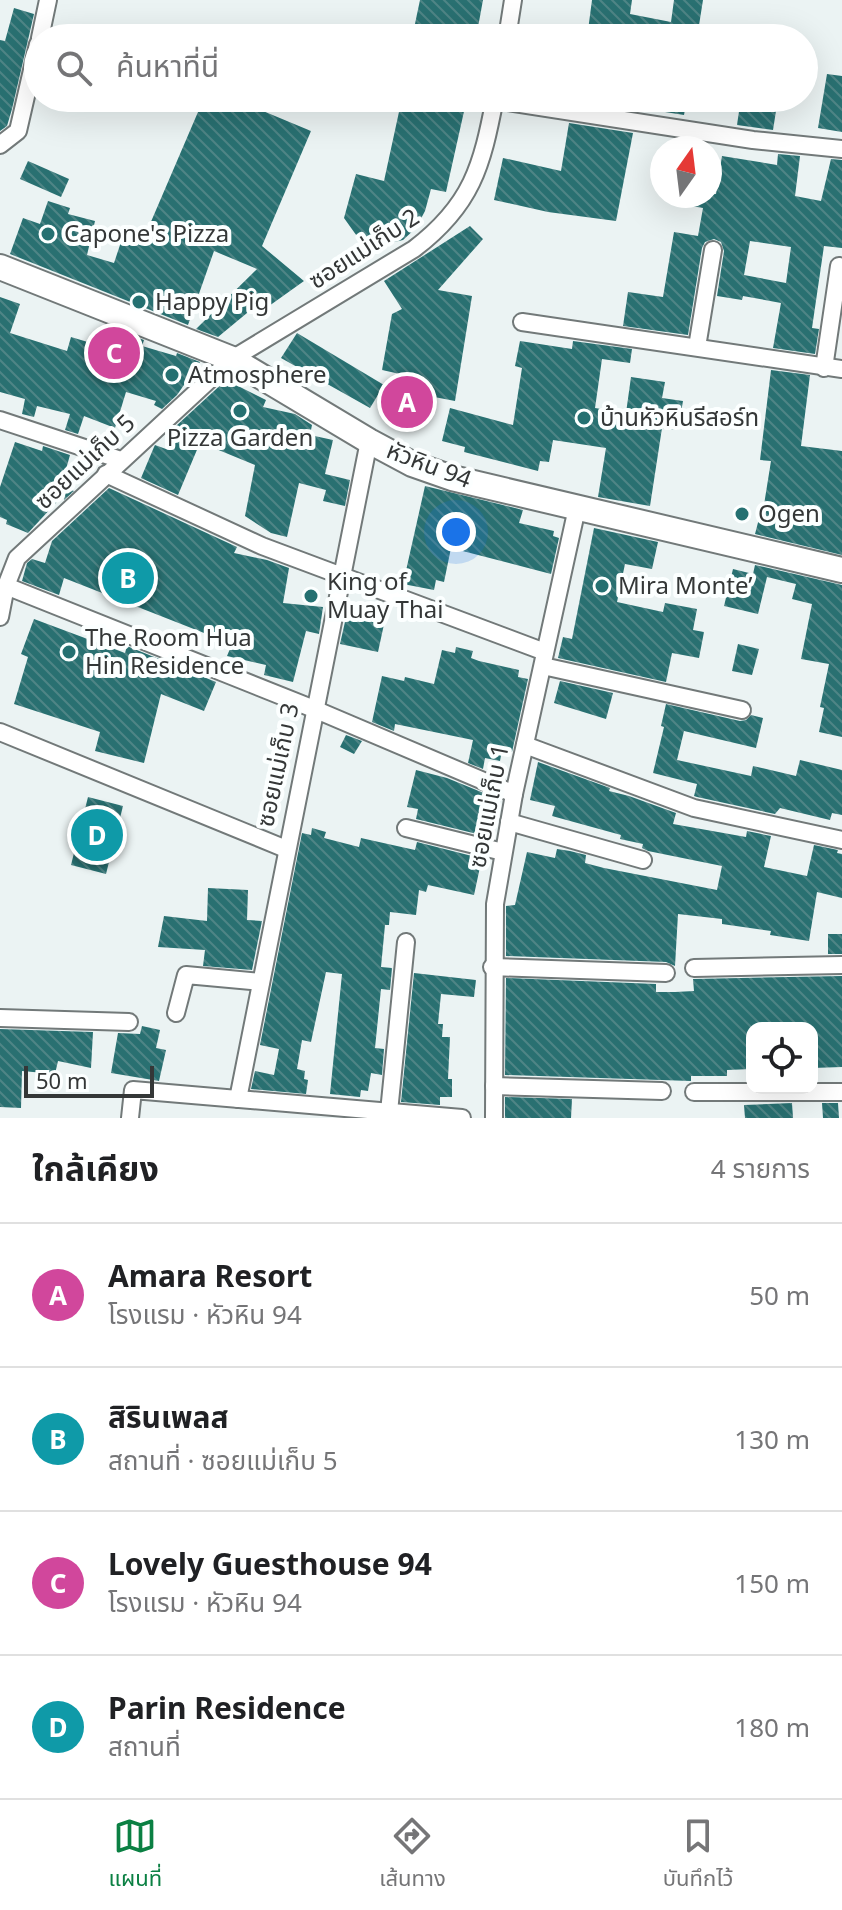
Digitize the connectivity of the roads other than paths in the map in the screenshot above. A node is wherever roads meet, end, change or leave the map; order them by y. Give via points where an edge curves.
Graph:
1 (48, 0) edge
2 (513, 0) edge
3 (43, 24) edge
4 (509, 24) edge
5 (24, 105) edge
6 (492, 112) edge
7 (576, 112) edge
8 (0, 145) edge
9 (842, 149) edge
10 (713, 250) dead end
11 (839, 266) dead end
12 (0, 267) edge
13 (522, 322) dead end
14 (697, 347) junction
15 (232, 359) junction
16 (824, 368) junction
17 (842, 369) edge
18 (0, 420) edge
19 (369, 441) junction
20 (121, 460) junction
21 (106, 474) junction
22 (577, 508) junction
23 (842, 570) edge
24 (342, 576) junction
25 (6, 586) junction
26 (0, 617) edge
27 (544, 659) junction
28 (314, 709) junction
29 (742, 710) dead end
30 (0, 732) edge
31 (525, 745) junction
32 (514, 794) junction
33 (509, 822) junction
34 (406, 828) dead end
35 (842, 840) edge
36 (286, 849) junction
37 (503, 852) junction
38 (643, 860) dead end
39 (406, 942) dead end
40 (842, 965) edge
41 (492, 967) junction
42 (694, 968) dead end
43 (666, 973) dead end
44 (261, 982) junction
45 (176, 1013) dead end
46 (0, 1018) edge
47 (129, 1022) dead end
48 (494, 1086) junction
49 (662, 1091) dead end
50 (694, 1092) dead end
51 (842, 1092) edge
52 (238, 1099) junction
53 (389, 1112) junction
54 (130, 1118) edge
55 (462, 1118) edge
56 (494, 1118) edge

1 - 3 street
2 - 4 street
5 - 8 street via 18,131
6 - 15 street, ซอยแม่เก็บ 2 via 477,175 437,232
7 - 9 street
10 - 14 street
11 - 16 street
12 - 15 street, หัวหิน 94
13 - 14 street
14 - 16 street
15 - 19 street, หัวหิน 94
15 - 20 street, ซอยแม่เก็บ 5
16 - 17 street
18 - 20 street
19 - 22 street, หัวหิน 94 via 452,478
19 - 24 street, ซอยแม่เก็บ 3
20 - 21 street, ซอยแม่เก็บ 5
21 - 24 street via 262,546
21 - 25 street, ซอยแม่เก็บ 5 via 17,558
22 - 23 street, หัวหิน 94
22 - 27 street, ซอยแม่เก็บ 1
24 - 27 street
24 - 28 street, ซอยแม่เก็บ 3
25 - 26 street, ซอยแม่เก็บ 5
25 - 28 street
27 - 29 street
27 - 31 street, ซอยแม่เก็บ 1
28 - 32 street
28 - 36 street, ซอยแม่เก็บ 3
30 - 36 street
31 - 32 street, ซอยแม่เก็บ 1
31 - 35 street via 694,808
32 - 33 street, ซอยแม่เก็บ 1
33 - 37 street, ซอยแม่เก็บ 1
33 - 38 street
34 - 37 street
36 - 44 street, ซอยแม่เก็บ 3
37 - 41 street, ซอยแม่เก็บ 1
39 - 53 street
40 - 42 street
41 - 43 street
41 - 48 street, ซอยแม่เก็บ 1
44 - 45 street via 186,975
44 - 52 street, ซอยแม่เก็บ 3
46 - 47 street
48 - 49 street
48 - 56 street, ซอยแม่เก็บ 1
50 - 51 street
52 - 53 street
52 - 54 street via 133,1090
53 - 55 street

